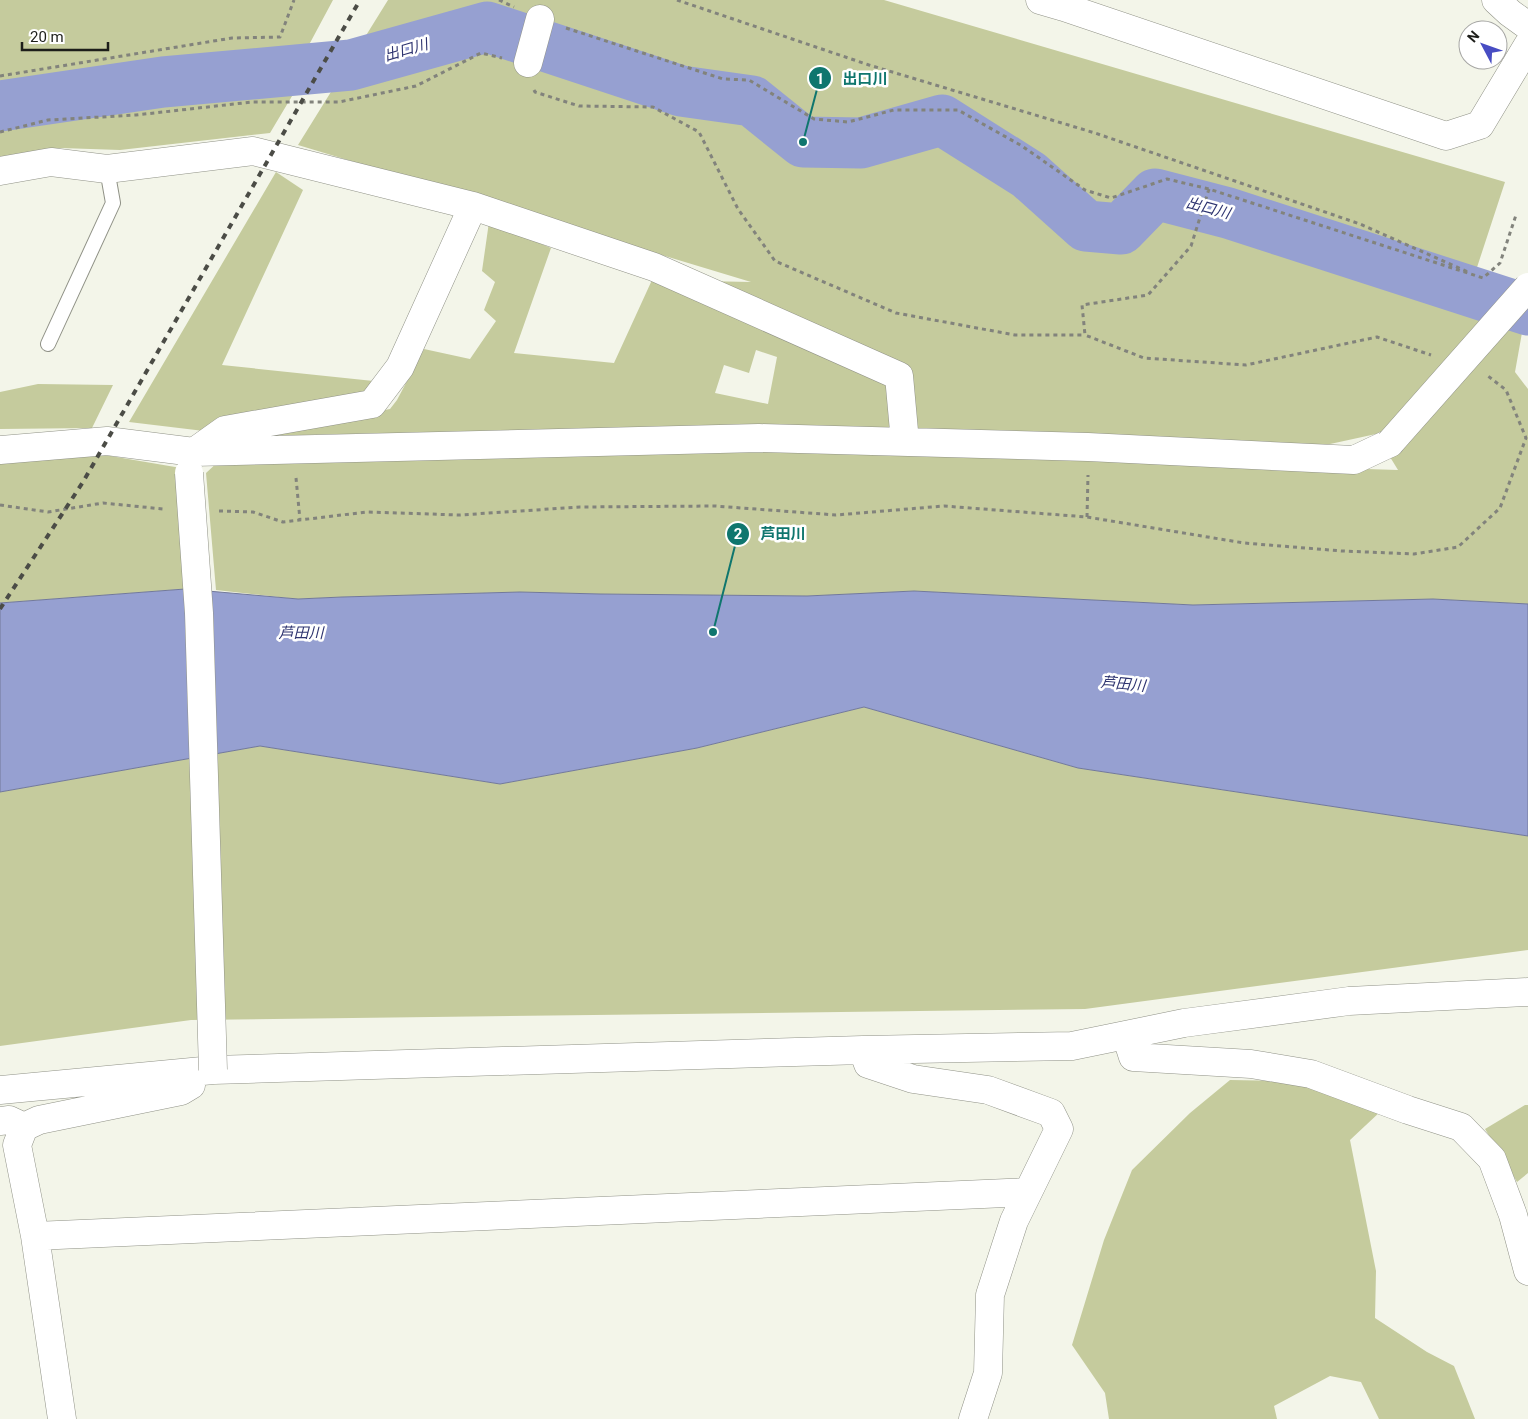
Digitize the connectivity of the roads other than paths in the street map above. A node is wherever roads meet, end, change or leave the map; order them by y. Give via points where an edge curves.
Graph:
1 (1496, 0) edge
2 (1056, 2) edge
3 (540, 20) road end
4 (1528, 26) edge
5 (1528, 45) edge
6 (528, 64) road end
7 (107, 169) junction
8 (0, 171) edge
9 (473, 206) junction
10 (1528, 287) edge
11 (48, 344) dead end
12 (905, 442) junction
13 (0, 450) edge
14 (192, 463) junction
15 (1528, 992) edge
16 (1126, 1035) junction
17 (862, 1050) junction
18 (213, 1070) junction
19 (178, 1083) junction
20 (0, 1090) edge
21 (12, 1124) edge
22 (1028, 1192) junction
23 (35, 1236) junction
24 (1528, 1270) edge
25 (62, 1419) edge
26 (973, 1419) edge

1 - 4 street
2 - 5 street via 1446,136 1480,125
3 - 6 street
7 - 8 street via 51,162
7 - 9 street via 253,151
7 - 11 lane via 113,203
9 - 12 street via 654,267 899,376
9 - 14 street via 400,367 372,404 224,430
10 - 12 street, bridge via 1390,443 1354,460 1088,446
12 - 14 street via 759,438 294,450
13 - 14 street via 107,441
14 - 18 street, bridge
15 - 16 street via 1348,1001 1184,1023
16 - 17 street via 1072,1046
16 - 24 street via 1133,1057 1251,1064 1312,1074 1461,1127 1492,1159 1513,1215
17 - 18 street
17 - 22 street via 868,1064 913,1079 988,1090 1051,1113 1059,1129
18 - 19 street
19 - 20 street
19 - 21 street via 39,1120
21 - 23 street
22 - 23 street
22 - 26 street via 1014,1221 990,1295 988,1373
23 - 25 street

